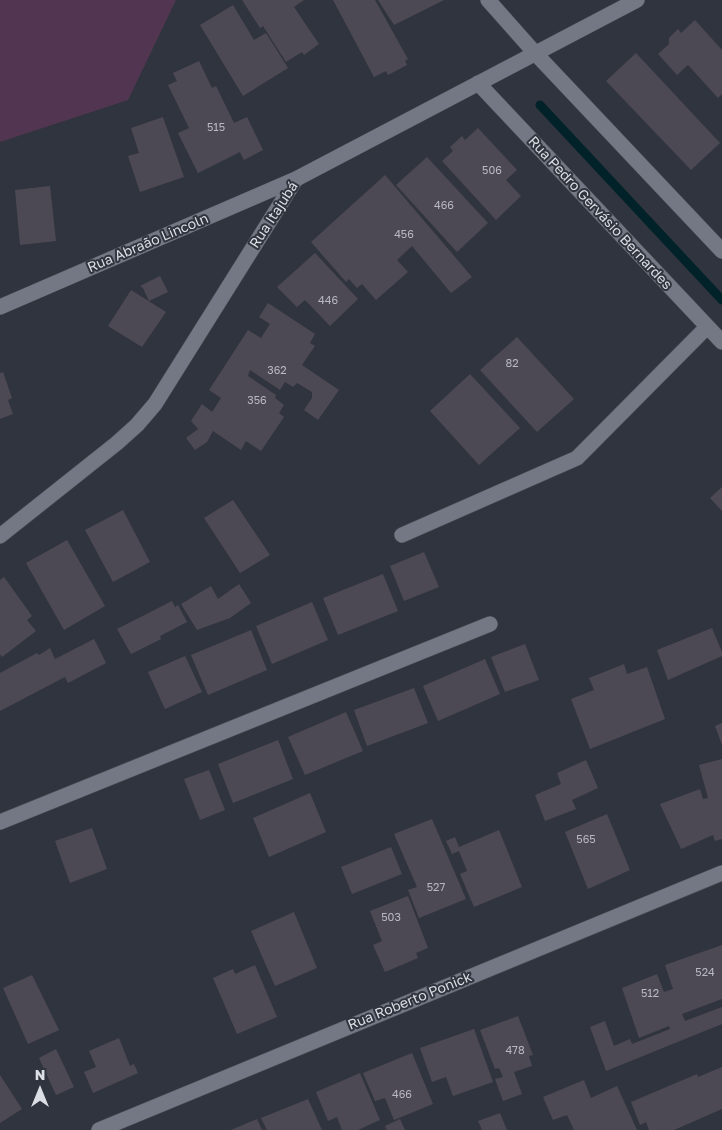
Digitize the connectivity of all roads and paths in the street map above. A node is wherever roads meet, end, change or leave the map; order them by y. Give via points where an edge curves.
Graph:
1 (488, 0) edge
2 (637, 0) edge
3 (535, 54) junction
4 (478, 84) junction
5 (296, 179) junction
6 (722, 251) edge
7 (0, 307) edge
8 (707, 327) junction
9 (722, 342) edge
10 (402, 535) dead end
11 (0, 536) edge
12 (490, 624) dead end
13 (0, 822) edge
14 (722, 873) edge
15 (99, 1130) edge

1 - 3 street
2 - 3 street, Rua Itajubá
3 - 4 street, Rua Itajubá
3 - 6 street
4 - 5 street, Rua Itajubá
4 - 8 street, Rua Pedro Gervásio Bernardes
5 - 7 street, Rua Abraão Lincoln
5 - 11 street, Rua Itajubá via 155,404 117,443
8 - 9 street, Rua Pedro Gervásio Bernardes
8 - 10 street via 577,458
12 - 13 street
14 - 15 street, Rua Roberto Ponick

